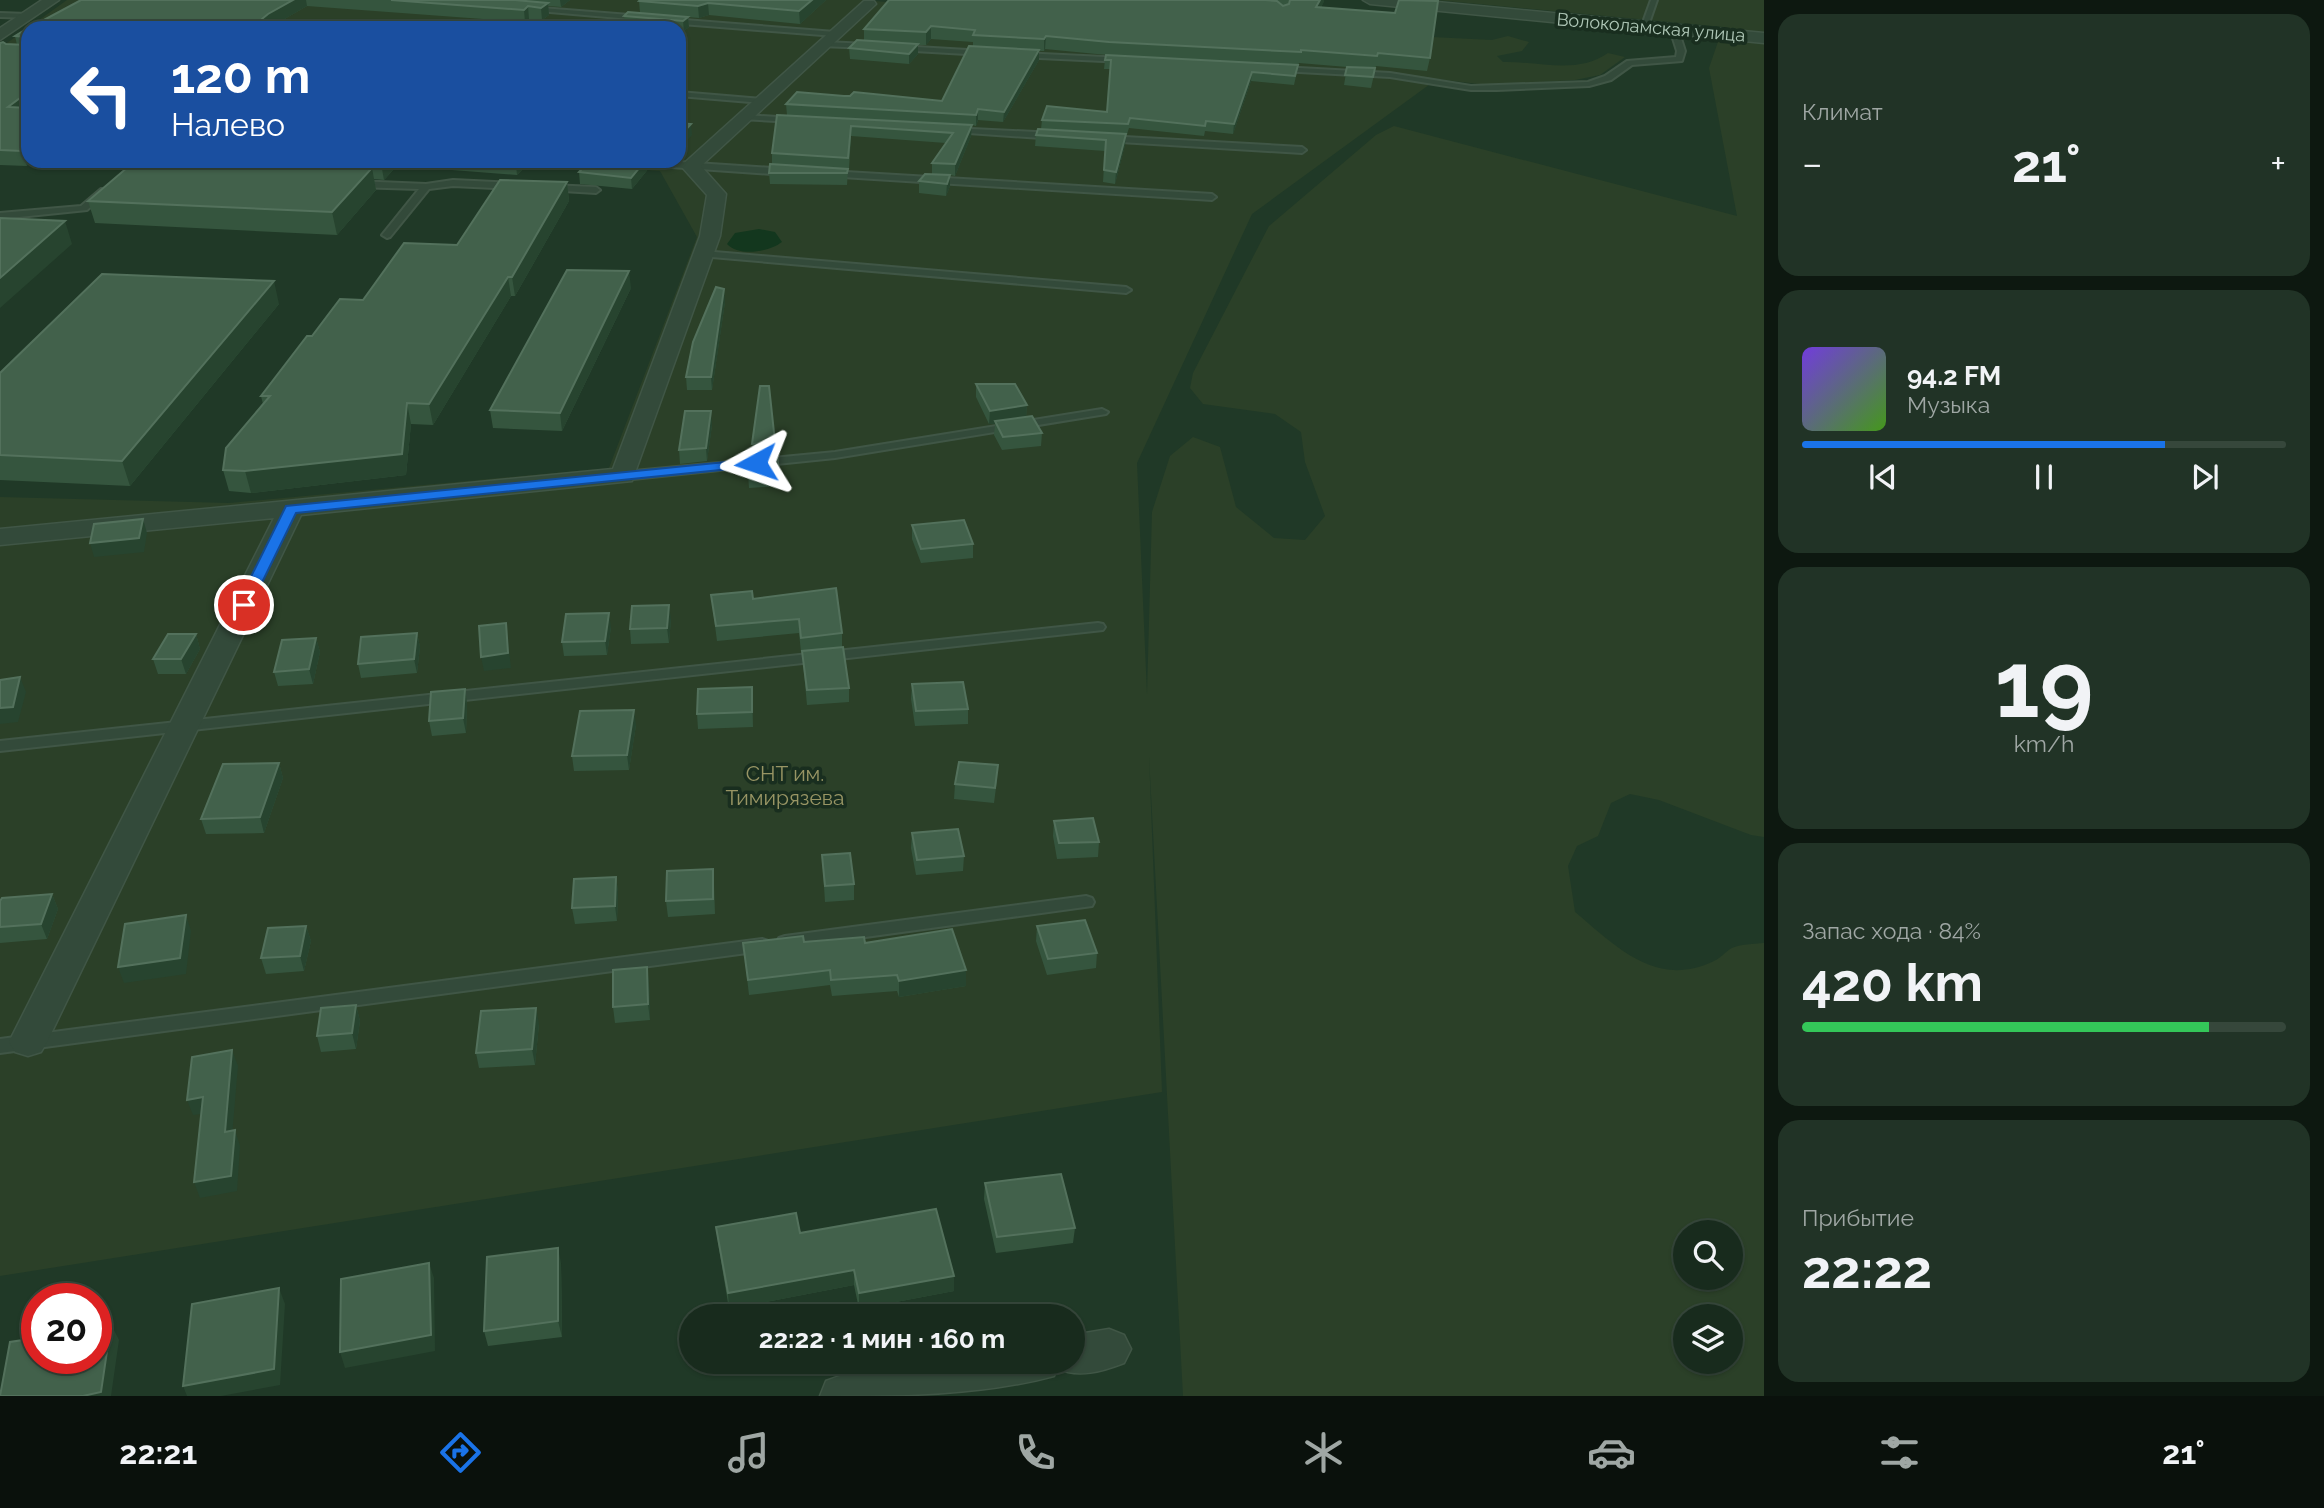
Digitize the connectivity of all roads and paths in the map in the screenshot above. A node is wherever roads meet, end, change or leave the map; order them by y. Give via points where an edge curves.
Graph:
1 (52, 0) edge
2 (1370, 0) edge
3 (1654, 0) edge
4 (869, 4) dead end
5 (516, 8) edge
6 (0, 15) edge
7 (28, 16) junction
8 (655, 19) edge
9 (669, 20) edge
10 (677, 21) edge
11 (686, 22) edge
12 (1644, 26) junction
13 (1674, 29) junction
14 (0, 35) edge
15 (1764, 37) edge
16 (830, 39) junction
17 (880, 47) edge
18 (894, 48) edge
19 (992, 53) edge
20 (1006, 54) edge
21 (1131, 61) edge
22 (1270, 68) edge
23 (686, 95) edge
24 (762, 101) junction
25 (744, 117) junction
26 (799, 121) edge
27 (939, 129) edge
28 (1065, 136) edge
29 (1092, 138) edge
30 (1302, 150) dead end
31 (686, 166) edge
32 (690, 166) junction
33 (800, 172) edge
34 (814, 173) edge
35 (114, 182) edge
36 (344, 184) edge
37 (426, 187) junction
38 (531, 187) edge
39 (544, 187) edge
40 (596, 190) edge
41 (1212, 197) dead end
42 (0, 216) edge
43 (387, 235) dead end
44 (703, 254) junction
45 (1126, 290) dead end
46 (1102, 412) dead end
47 (623, 476) junction
48 (291, 509) junction
49 (0, 537) edge
50 (1098, 627) dead end
51 (186, 725) junction
52 (0, 746) edge
53 (1086, 902) dead end
54 (14, 1044) edge
55 (969, 1374) edge
56 (842, 1396) edge

1 - 7 street
2 - 12 street, Волоколамская улица
3 - 12 lane
4 - 16 street
5 - 8 lane
6 - 7 lane
7 - 14 street
9 - 10 lane
11 - 16 lane
12 - 13 street, Волоколамская улица
13 - 15 street, Волоколамская улица
13 - 22 lane via 1679,59 1630,63 1608,78 1589,83 1471,89 1390,75
16 - 17 lane
16 - 24 street
18 - 19 lane
20 - 21 lane
23 - 24 lane
24 - 25 street
25 - 26 lane
25 - 32 street
27 - 28 lane
29 - 30 lane
31 - 32 lane
32 - 33 lane
32 - 44 street via 717,194
34 - 41 lane
35 - 42 lane via 84,208
36 - 37 lane
37 - 38 lane via 453,183
37 - 43 lane
39 - 40 lane
44 - 45 lane
44 - 47 street
46 - 47 lane via 835,455
47 - 48 street
48 - 49 street
48 - 51 street
50 - 51 lane
51 - 52 lane
51 - 54 street
53 - 54 lane
55 - 56 street

